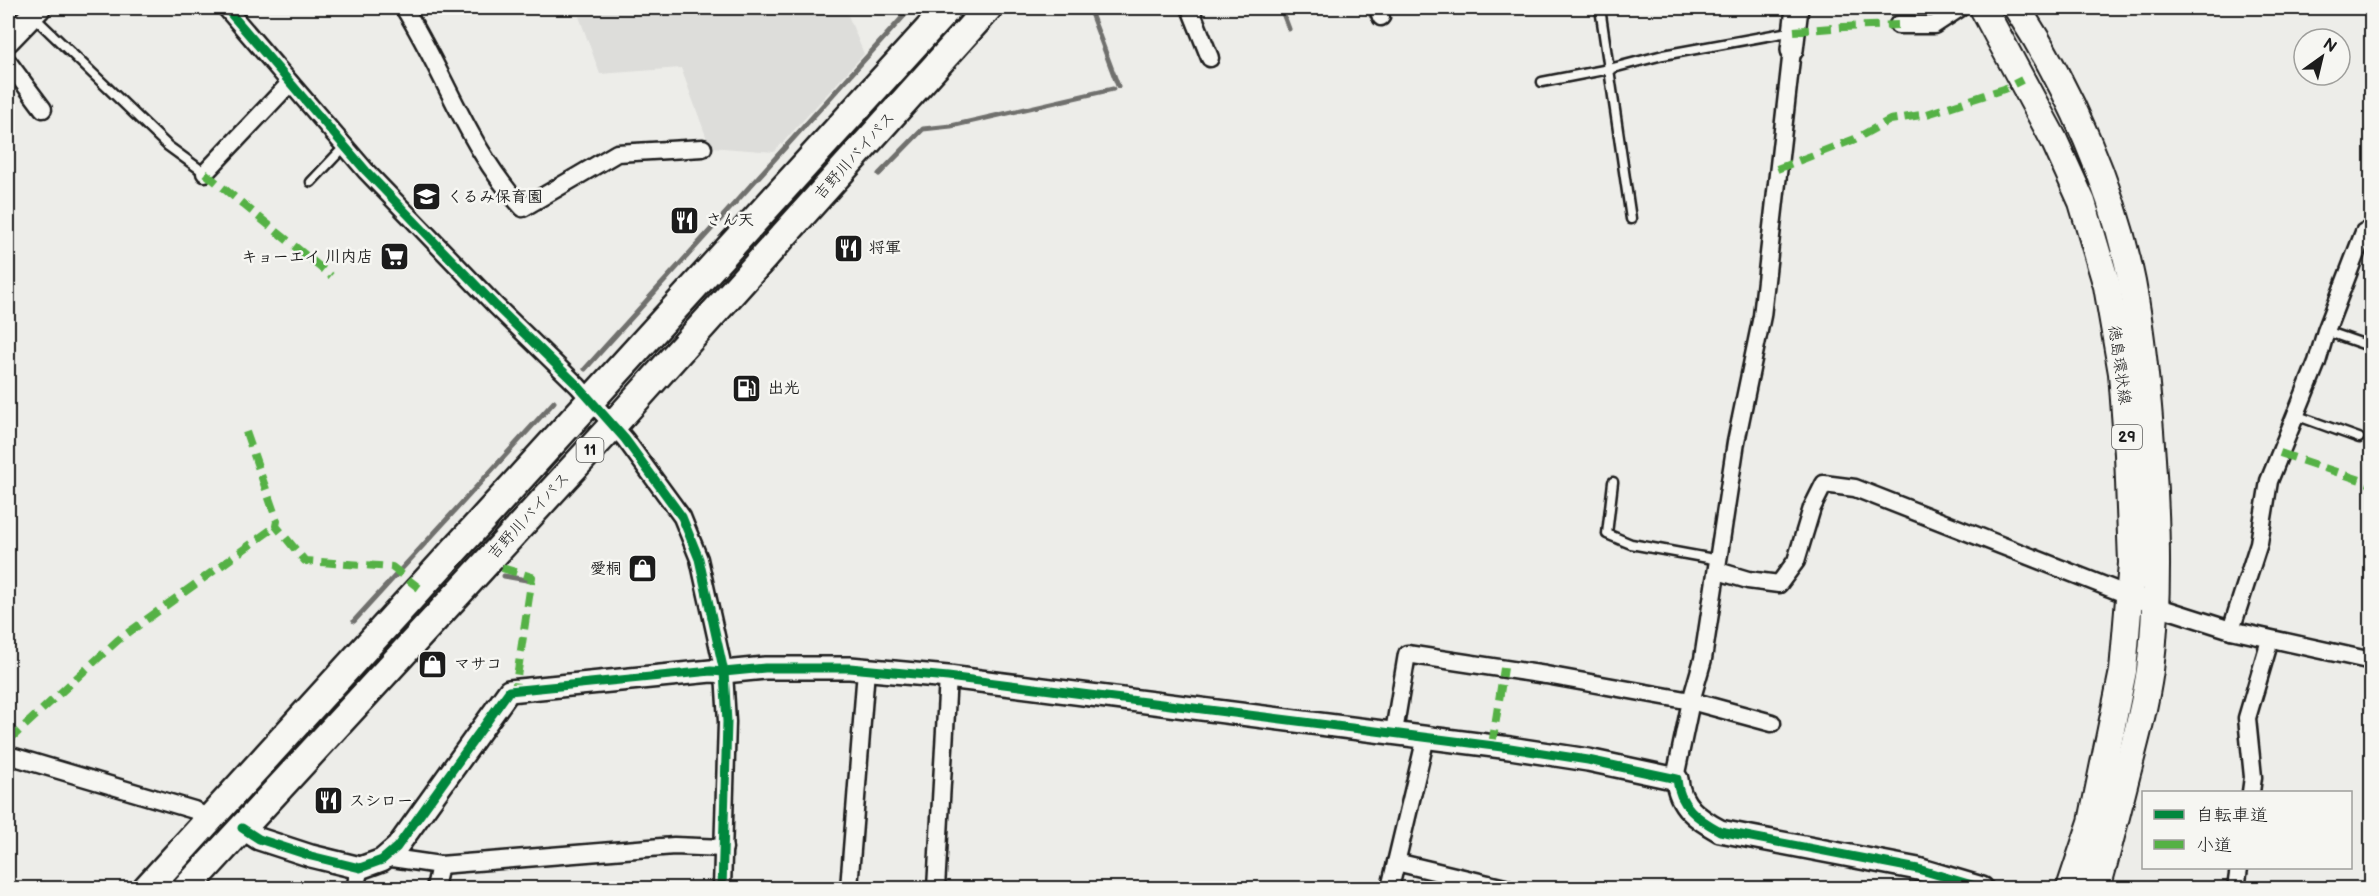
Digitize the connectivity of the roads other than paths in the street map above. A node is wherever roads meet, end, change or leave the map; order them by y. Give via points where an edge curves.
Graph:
1 (226, 8) edge
2 (404, 8) edge
3 (948, 8) edge
4 (988, 8) edge
5 (1190, 8) edge
6 (1600, 8) edge
7 (1797, 8) edge
8 (1960, 8) edge
9 (1983, 8) edge
10 (2017, 8) edge
11 (35, 11) edge
12 (1898, 26) dead end
13 (8, 40) edge
14 (1793, 40) junction
15 (1210, 58) dead end
16 (8, 62) edge
17 (1609, 69) junction
18 (1542, 82) dead end
19 (290, 83) junction
20 (43, 109) dead end
21 (345, 146) junction
22 (703, 148) dead end
23 (205, 173) joint
24 (311, 182) dead end
25 (1631, 219) dead end
26 (2364, 232) dead end
27 (2326, 331) junction
28 (2372, 347) edge
29 (592, 401) junction
30 (2295, 416) junction
31 (613, 425) junction
32 (2359, 438) dead end
33 (1613, 482) dead end
34 (1718, 565) junction
35 (2130, 596) junction
36 (2156, 606) junction
37 (2231, 630) junction
38 (2270, 640) junction
39 (2372, 661) edge
40 (866, 670) junction
41 (724, 672) junction
42 (948, 677) junction
43 (1691, 701) junction
44 (1772, 723) dead end
45 (1394, 732) junction
46 (1426, 737) junction
47 (8, 755) edge
48 (1675, 778) junction
49 (2251, 791) edge
50 (209, 820) junction
51 (242, 828) junction
52 (723, 849) junction
53 (386, 857) junction
54 (1396, 862) junction
55 (440, 865) junction
56 (2239, 869) edge
57 (357, 878) edge
58 (147, 888) edge
59 (187, 888) edge
60 (435, 888) edge
61 (722, 888) edge
62 (849, 888) edge
63 (936, 888) edge
64 (1390, 888) edge
65 (1505, 888) edge
66 (1982, 888) edge
67 (2070, 888) edge
68 (2097, 888) edge
69 (2236, 888) edge

1 - 19 street
2 - 22 street via 503,188 523,208 617,153
3 - 29 highway, 吉野川バイパス / 11
4 - 31 highway, 吉野川バイパス / 11
5 - 15 street
6 - 17 lane
7 - 14 street
8 - 12 street via 1934,25
9 - 35 main road, 徳島環状線 / 29 via 2055,140 2082,202 2107,286 2122,374 2128,454
10 - 36 main road, 徳島環状線 / 29 via 2082,129 2106,189 2132,280 2147,373 2156,517
11 - 13 main road
11 - 23 lane via 168,146
14 - 17 lane via 1663,55
14 - 34 street via 1761,316 1736,442
16 - 20 street
17 - 18 lane
17 - 25 lane
19 - 21 street
19 - 23 street
21 - 24 lane
21 - 29 street via 420,228
26 - 27 street
27 - 28 lane
27 - 30 street
29 - 31 street
29 - 50 highway, 吉野川バイパス / 11
30 - 32 lane
30 - 37 street via 2269,481 2259,543
31 - 41 street via 682,517 699,559
31 - 51 highway, 吉野川バイパス / 11
33 - 34 lane via 1607,534 1631,544
34 - 35 street via 1748,580 1779,584 1796,561 1812,508 1824,484 1855,488
34 - 43 street via 1703,659
35 - 36 street
35 - 67 main road, 徳島環状線 / 29 via 2123,671 2106,758 2092,822
36 - 37 street
36 - 68 main road, 徳島環状線 / 29 via 2150,671 2137,735
37 - 38 street
38 - 39 street
38 - 49 street via 2247,718
40 - 41 street via 765,668
40 - 42 street
40 - 62 street
41 - 52 street via 727,722
41 - 53 street via 509,691
42 - 45 street
42 - 63 street
43 - 44 street
43 - 45 street via 1407,654
43 - 48 street
45 - 46 street
46 - 48 street via 1588,759
46 - 54 street
47 - 50 street via 194,810
48 - 66 street via 1684,803 1699,819 1720,831 1918,869
50 - 58 highway, 吉野川バイパス / 11
51 - 57 street via 259,839 310,856
51 - 59 highway, 吉野川バイパス / 11
52 - 55 street via 674,846
52 - 61 street
53 - 55 street
53 - 57 street
54 - 64 street
54 - 65 street
55 - 60 street
56 - 69 street

